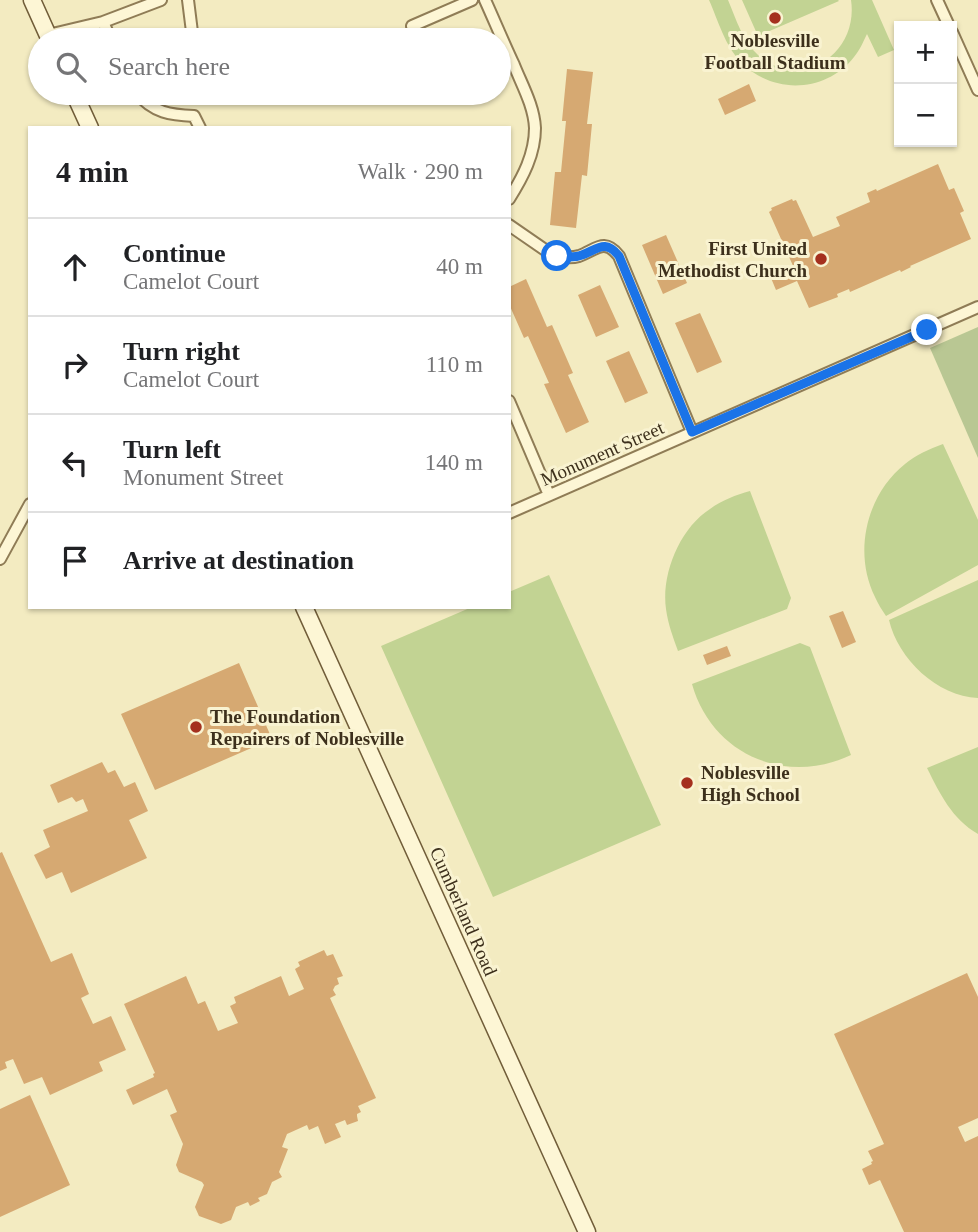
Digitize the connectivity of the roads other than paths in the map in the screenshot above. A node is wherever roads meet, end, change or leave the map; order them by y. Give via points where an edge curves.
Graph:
1 (32, 0) edge
2 (161, 0) edge
3 (188, 0) edge
4 (472, 0) edge
5 (485, 0) edge
6 (937, 0) edge
7 (947, 21) edge
8 (103, 22) junction
9 (45, 28) edge
10 (83, 28) edge
11 (106, 28) edge
12 (192, 28) edge
13 (413, 28) edge
14 (497, 28) edge
15 (957, 43) edge
16 (511, 60) edge
17 (978, 90) edge
18 (79, 105) edge
19 (149, 105) edge
20 (89, 126) edge
21 (199, 126) edge
22 (511, 196) edge
23 (511, 226) edge
24 (978, 307) edge
25 (511, 406) edge
26 (692, 432) junction
27 (549, 495) junction
28 (28, 508) edge
29 (511, 512) edge
30 (0, 559) edge
31 (305, 609) edge
32 (587, 1232) edge

1 - 9 street
2 - 8 street
3 - 12 street
4 - 13 street
5 - 14 street
6 - 7 street
8 - 10 street
8 - 11 street
15 - 17 street
16 - 22 street via 535,127 528,166
18 - 20 street
19 - 21 street via 162,113 194,116
23 - 26 street via 557,256 580,255 601,246 614,249
24 - 26 street, Monument Street
25 - 27 street
26 - 27 street, Monument Street
27 - 29 street, Monument Street
28 - 30 street
31 - 32 street, Cumberland Road

